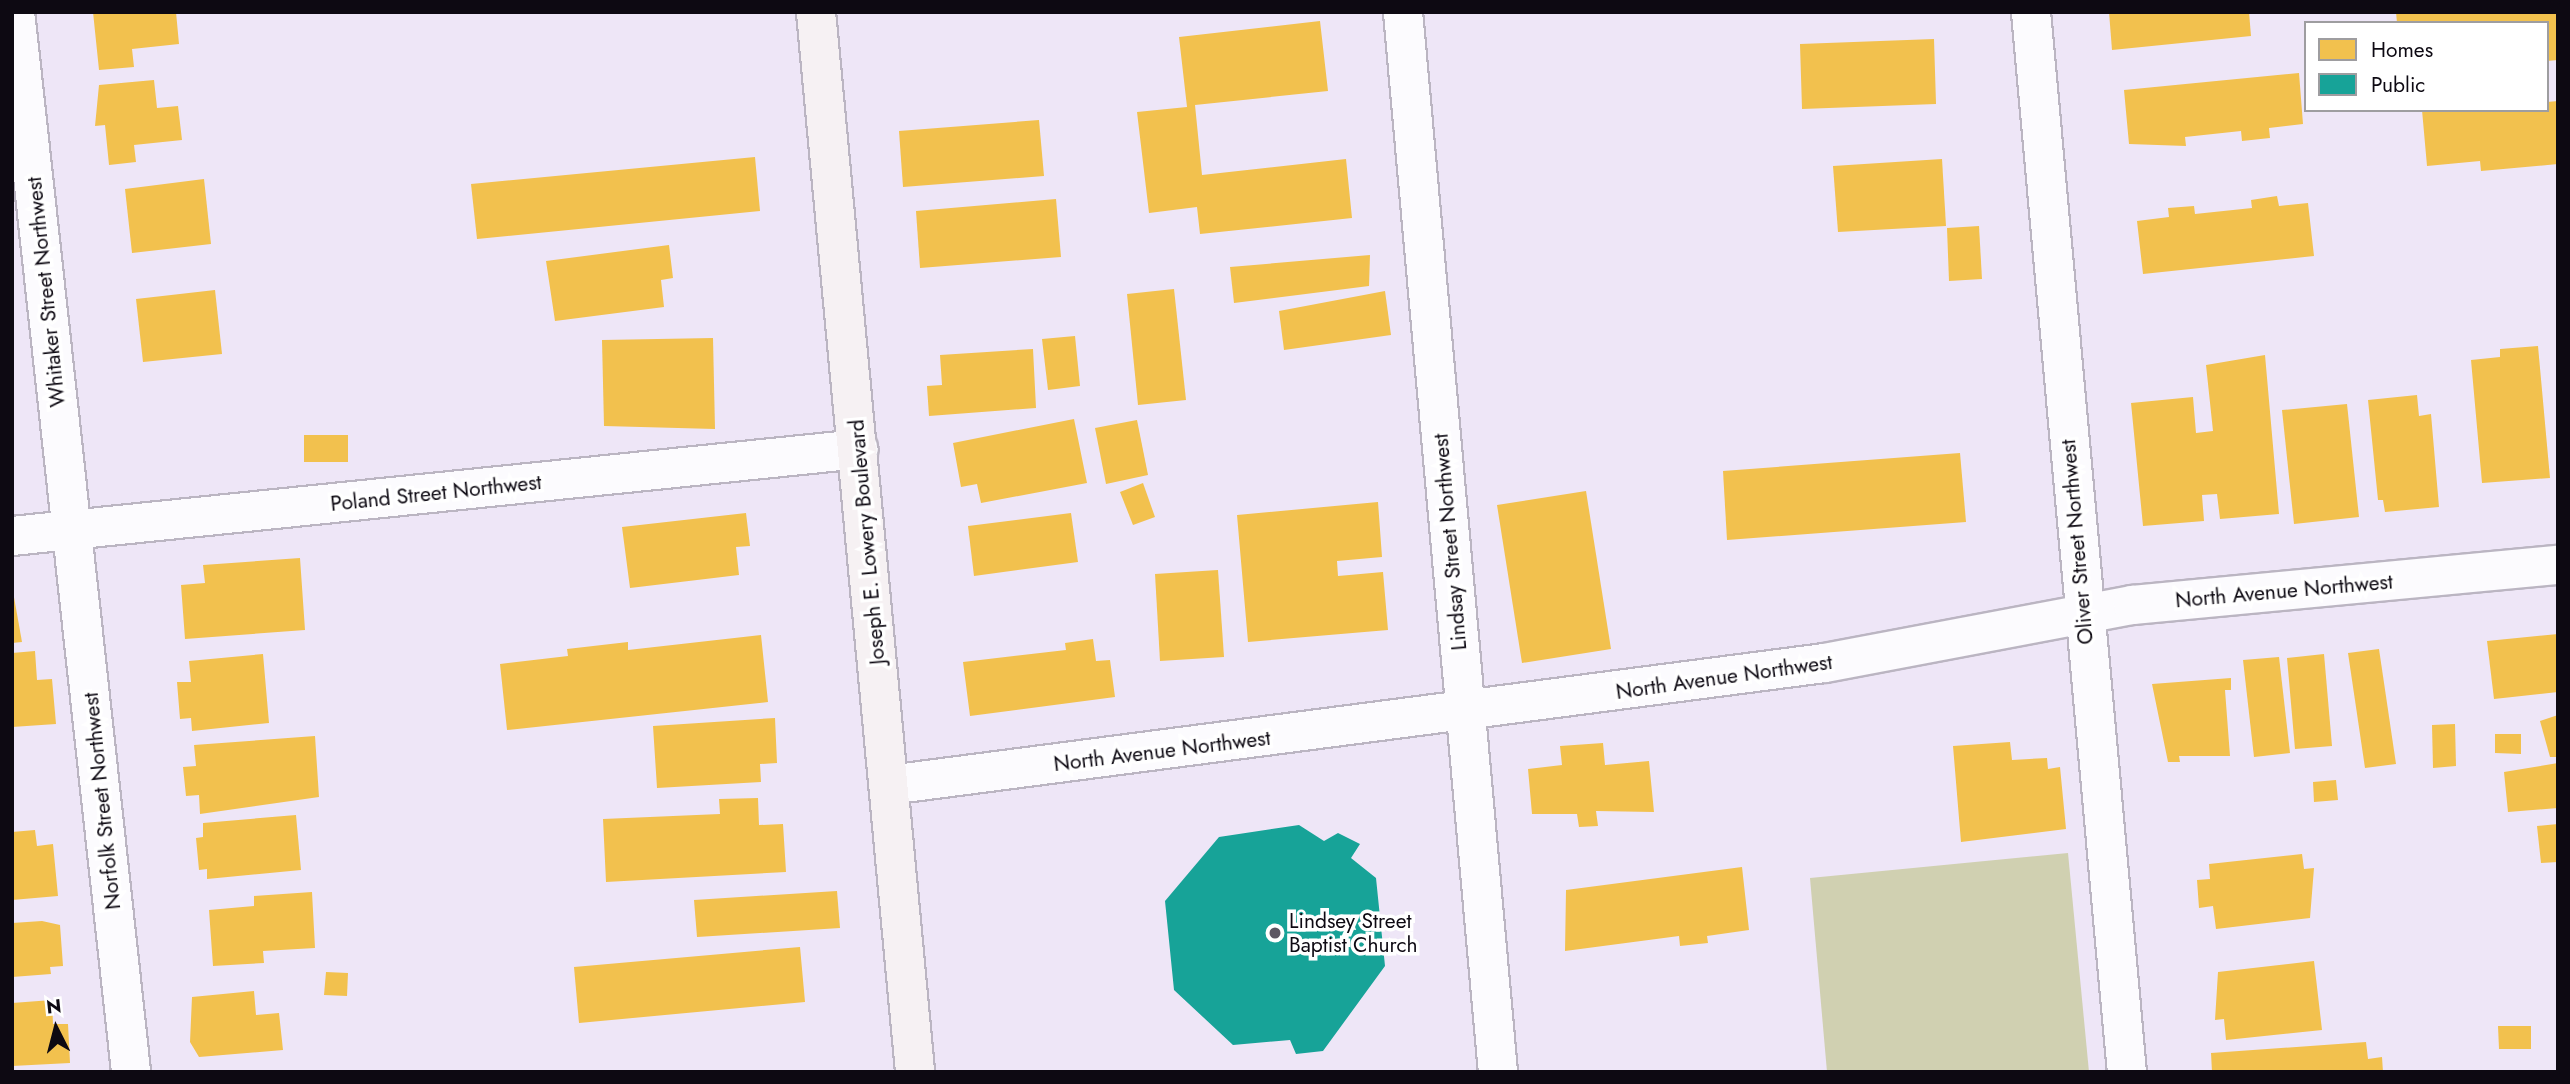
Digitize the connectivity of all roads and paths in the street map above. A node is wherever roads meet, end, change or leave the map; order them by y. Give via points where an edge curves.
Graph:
1 (15, 12) edge
2 (816, 12) edge
3 (1403, 12) edge
4 (2031, 12) edge
5 (859, 449) junction
6 (73, 530) junction
7 (12, 536) edge
8 (2558, 565) edge
9 (2083, 617) junction
10 (1464, 713) junction
11 (889, 785) junction
12 (131, 1072) edge
13 (915, 1072) edge
14 (1498, 1072) edge
15 (2127, 1072) edge

1 - 6 street, Whitaker Street Northwest
2 - 5 main road, Joseph E. Lowery Boulevard
3 - 10 street, Lindsay Street Northwest
4 - 9 street, Oliver Street Northwest
5 - 6 street, Poland Street Northwest
5 - 11 main road, Joseph E. Lowery Boulevard
6 - 7 street, Poland Street Northwest
6 - 12 street, Norfolk Street Northwest
8 - 9 street, North Avenue Northwest via 2133,605
9 - 10 street, North Avenue Northwest via 1825,663
9 - 15 street, Oliver Street Northwest
10 - 11 street, North Avenue Northwest
10 - 14 street, Lindsay Street Northwest
11 - 13 main road, Joseph E. Lowery Boulevard

